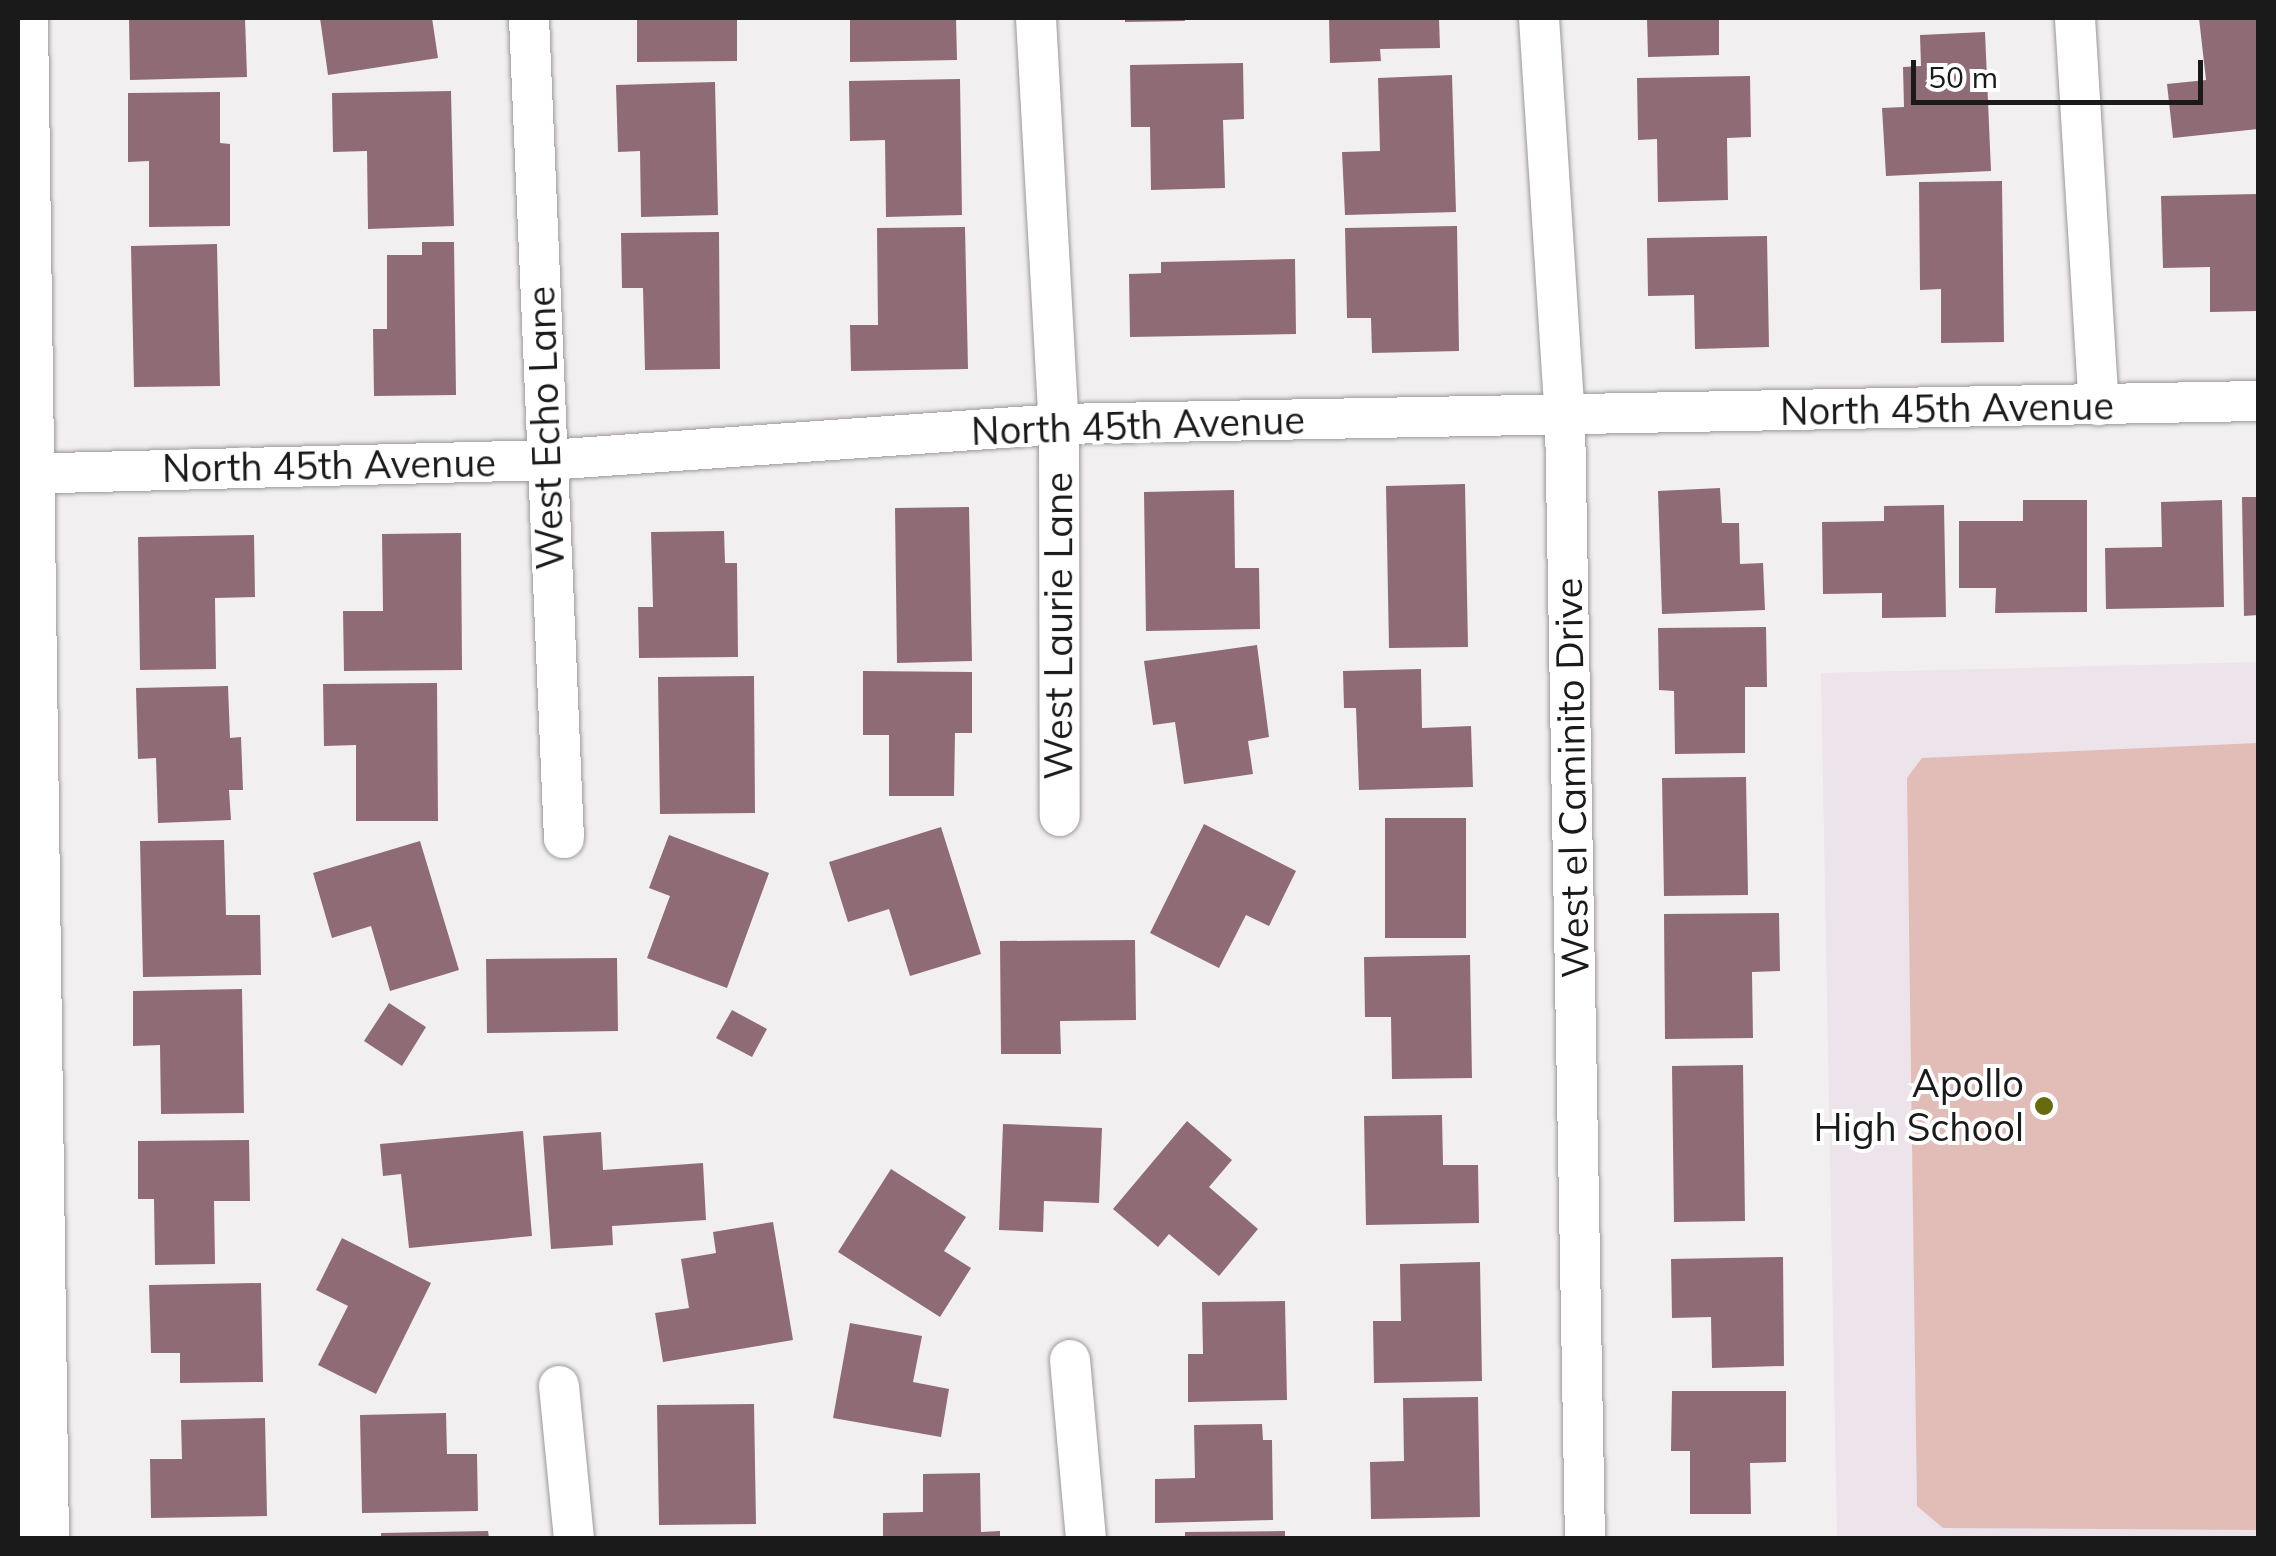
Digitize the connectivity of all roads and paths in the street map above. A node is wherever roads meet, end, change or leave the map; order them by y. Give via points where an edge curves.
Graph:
1 (23, 18) edge
2 (528, 18) edge
3 (1036, 18) edge
4 (1538, 18) edge
5 (2075, 18) edge
6 (2258, 401) edge
7 (2098, 405) junction
8 (1565, 418) junction
9 (1059, 424) junction
10 (548, 460) junction
11 (24, 473) edge
12 (1060, 816) dead end
13 (564, 838) dead end
14 (1070, 1360) dead end
15 (559, 1386) dead end
16 (35, 1518) edge
17 (574, 1538) edge
18 (1086, 1538) edge
19 (1585, 1538) edge

1 - 11 street
2 - 10 street, West Echo Lane
3 - 9 street, West Laurie Lane
4 - 8 street, West el Caminito Drive
5 - 7 street
6 - 7 street, North 45th Avenue
7 - 8 street, North 45th Avenue
8 - 9 street, North 45th Avenue
8 - 19 street, West el Caminito Drive
9 - 10 street, North 45th Avenue
9 - 12 street, West Laurie Lane
10 - 11 street, North 45th Avenue
10 - 13 street, West Echo Lane
11 - 16 street
14 - 18 street
15 - 17 street

